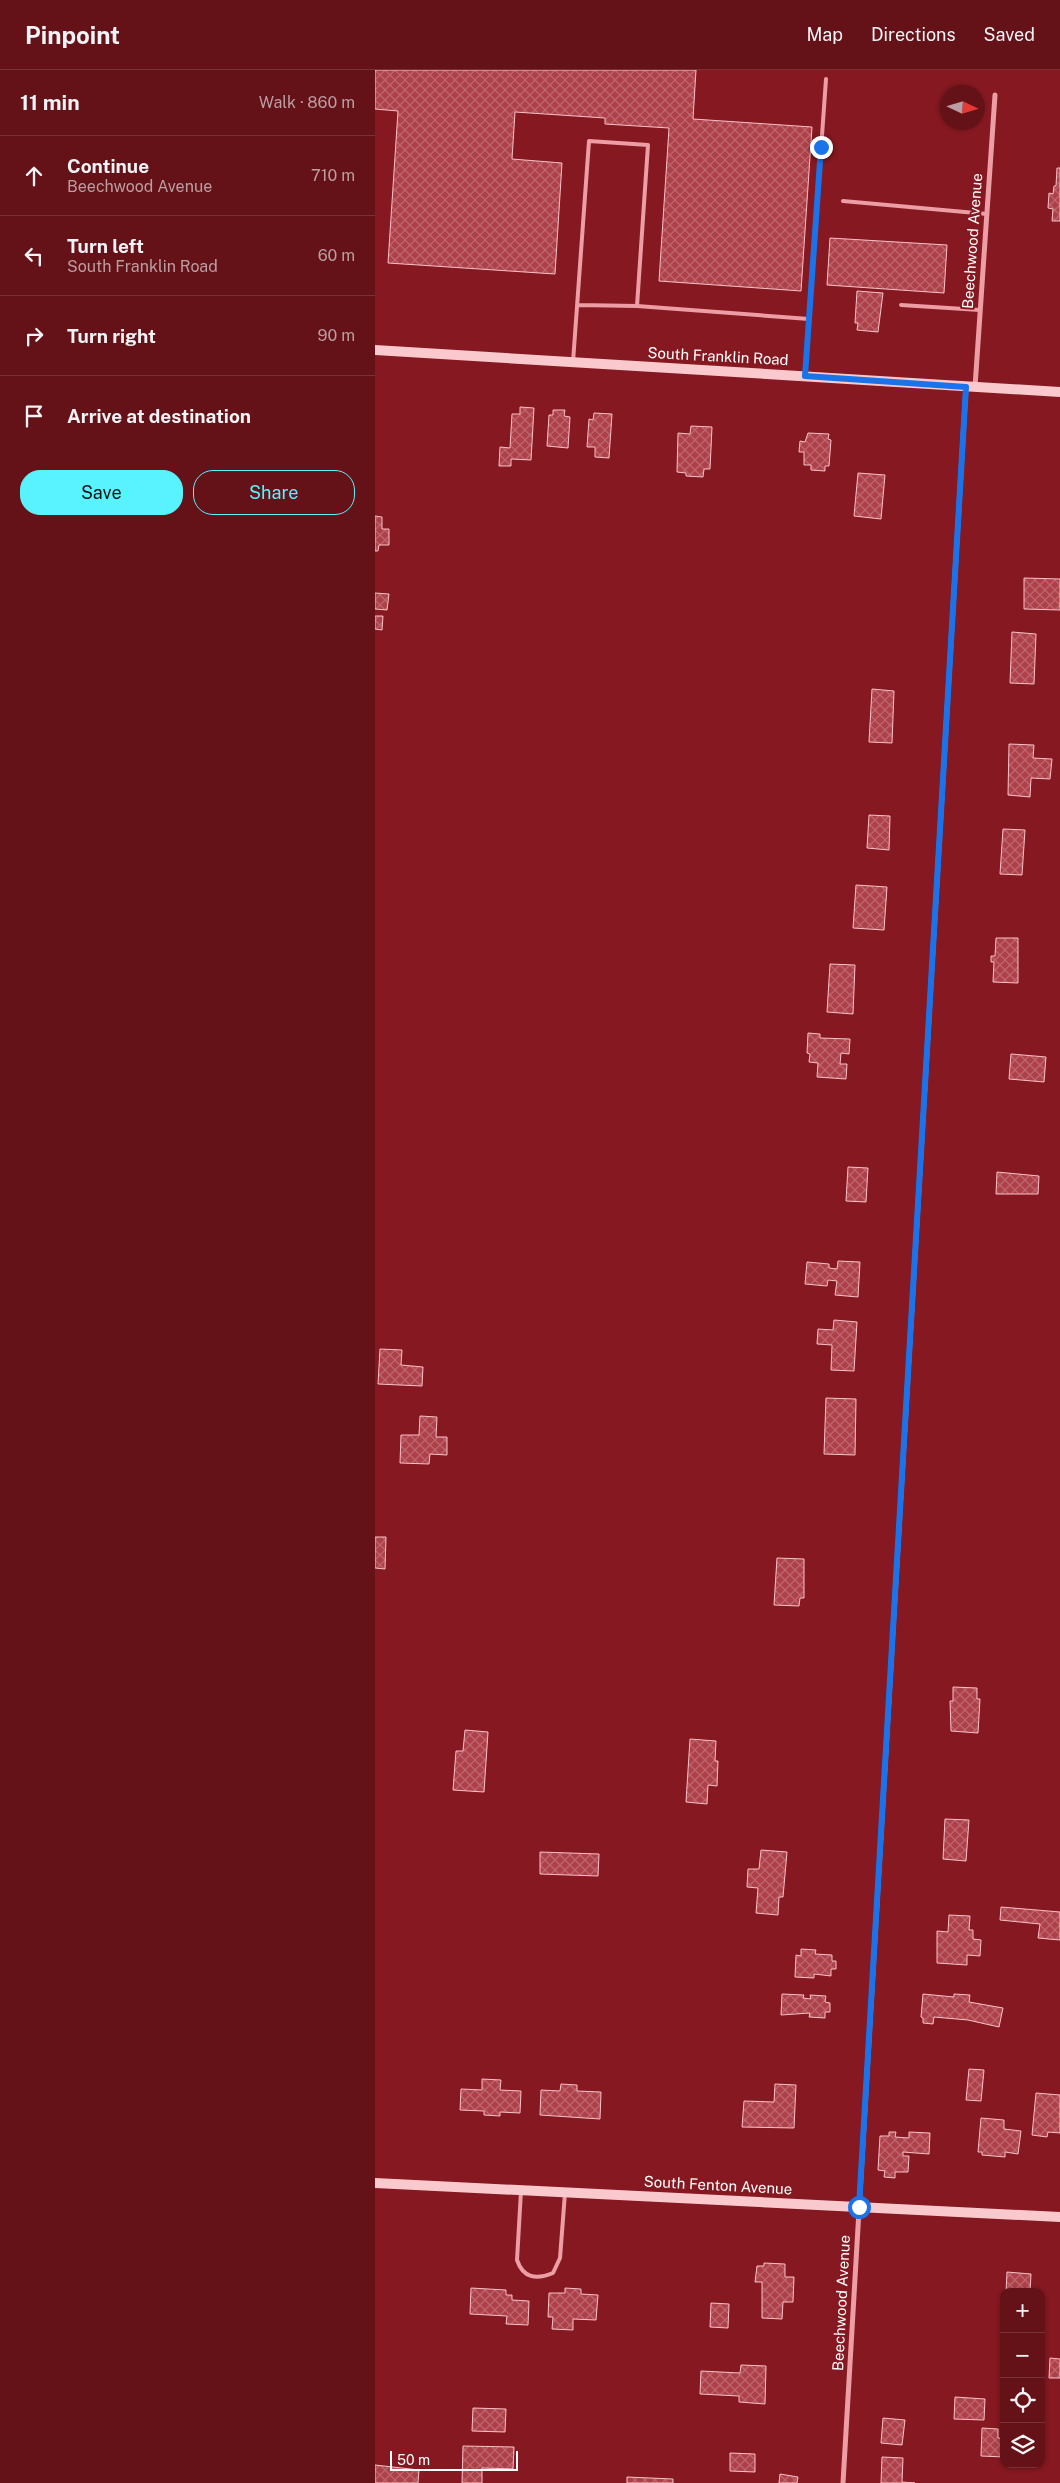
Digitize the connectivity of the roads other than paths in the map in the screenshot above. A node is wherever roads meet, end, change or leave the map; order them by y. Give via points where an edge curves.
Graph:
1 (826, 79) dead end
2 (995, 95) dead end
3 (843, 201) dead end
4 (987, 214) junction
5 (901, 304) dead end
6 (579, 305) junction
7 (637, 306) junction
8 (980, 310) junction
9 (809, 319) junction
10 (375, 350) edge
11 (573, 362) junction
12 (805, 376) junction
13 (970, 387) junction
14 (1060, 392) edge
15 (375, 2183) edge
16 (521, 2190) junction
17 (565, 2193) junction
18 (859, 2207) junction
19 (1060, 2217) edge
20 (843, 2483) edge

1 - 9 lane
2 - 4 street, Beechwood Avenue
3 - 4 lane
4 - 8 street, Beechwood Avenue
5 - 8 lane
6 - 7 lane
6 - 7 lane via 589,141 648,144
6 - 11 lane
7 - 9 lane
8 - 13 street, Beechwood Avenue
9 - 12 lane
10 - 11 street, South Franklin Road
11 - 12 street, South Franklin Road
12 - 13 street, South Franklin Road
13 - 14 street, South Franklin Road
13 - 18 street, Beechwood Avenue
15 - 16 street, South Fenton Avenue
16 - 17 street, South Fenton Avenue
16 - 17 lane via 517,2260 520,2270 528,2276 543,2278 553,2273 560,2258
17 - 18 street, South Fenton Avenue
18 - 19 street, South Fenton Avenue
18 - 20 street, Beechwood Avenue

